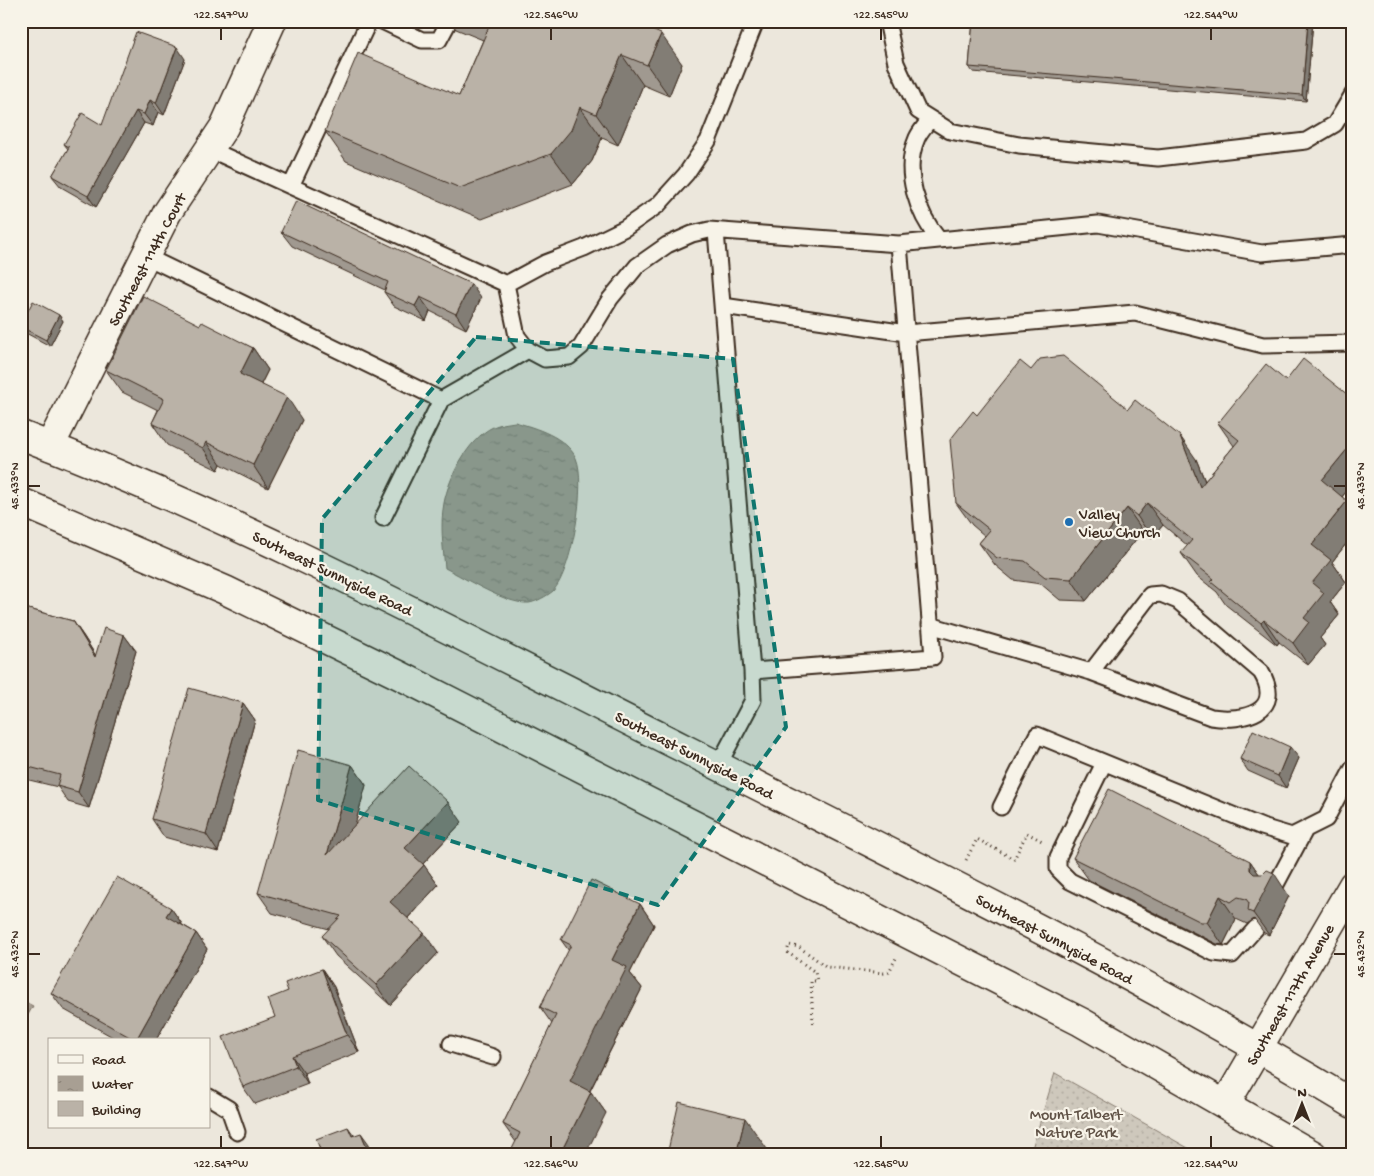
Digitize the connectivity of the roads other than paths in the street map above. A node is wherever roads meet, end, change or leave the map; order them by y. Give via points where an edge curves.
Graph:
1 (272, 21) edge
2 (369, 21) edge
3 (382, 21) edge
4 (756, 21) edge
5 (887, 21) edge
6 (447, 25) dead end
7 (1353, 94) edge
8 (930, 119) junction
9 (209, 149) junction
10 (290, 186) junction
11 (716, 231) junction
12 (939, 240) junction
13 (899, 244) junction
14 (1353, 245) edge
15 (145, 256) junction
16 (506, 284) junction
17 (723, 306) junction
18 (906, 333) junction
19 (1353, 343) edge
20 (528, 350) junction
21 (441, 400) junction
22 (21, 435) edge
23 (50, 446) junction
24 (21, 502) edge
25 (383, 518) dead end
26 (930, 625) junction
27 (752, 671) junction
28 (1091, 672) junction
29 (1104, 763) junction
30 (718, 766) junction
31 (1353, 768) edge
32 (1001, 807) dead end
33 (1304, 830) junction
34 (1353, 885) edge
35 (1274, 888) edge
36 (1256, 928) edge
37 (451, 1044) dead end
38 (1257, 1048) junction
39 (493, 1057) dead end
40 (210, 1098) edge
41 (1226, 1103) junction
42 (1353, 1104) edge
43 (237, 1132) dead end
44 (1313, 1155) edge

1 - 9 main road, Southeast 114th Court via 224,127
2 - 10 lane
3 - 6 lane via 422,40 439,40
4 - 16 lane via 708,141 686,174 658,205 625,228
5 - 8 lane via 896,63 918,111
7 - 8 lane via 1335,124 1306,141 1158,158 1019,145 950,131
8 - 12 lane via 917,138 912,167 917,203 926,224
9 - 10 lane
9 - 15 main road, Southeast 114th Court via 167,214
10 - 16 lane
11 - 13 lane
11 - 17 lane
11 - 20 lane via 692,234 667,245 637,266 610,299 581,346 569,357 544,359
12 - 13 lane
12 - 14 lane via 1098,224 1262,253
13 - 18 lane
15 - 21 lane
15 - 23 main road, Southeast 114th Court
16 - 20 lane via 517,336
17 - 18 lane
17 - 27 lane
18 - 19 lane via 1135,313 1263,345
18 - 26 lane
20 - 21 lane
21 - 25 lane
22 - 23 main road, Southeast Sunnyside Road
23 - 30 main road, Southeast Sunnyside Road via 228,521
24 - 41 main road via 233,594 408,680 1081,1022
26 - 27 lane via 933,657
26 - 28 lane
27 - 30 lane via 753,700
28 - 28 lane via 1211,717 1230,720 1252,716 1266,701 1269,685 1254,665 1178,601 1161,594 1150,595
29 - 32 lane via 1037,735
29 - 33 lane via 1262,827 1292,836
29 - 36 lane via 1058,857 1058,869 1070,881 1214,953 1232,955
30 - 38 main road, Southeast Sunnyside Road via 1094,957
31 - 33 lane via 1326,819
33 - 35 lane
34 - 38 main road, Southeast 117th Avenue
37 - 39 lane
38 - 41 main road, Southeast 117th Avenue
38 - 42 main road, Southeast Sunnyside Road
40 - 43 lane via 228,1109
41 - 44 main road

